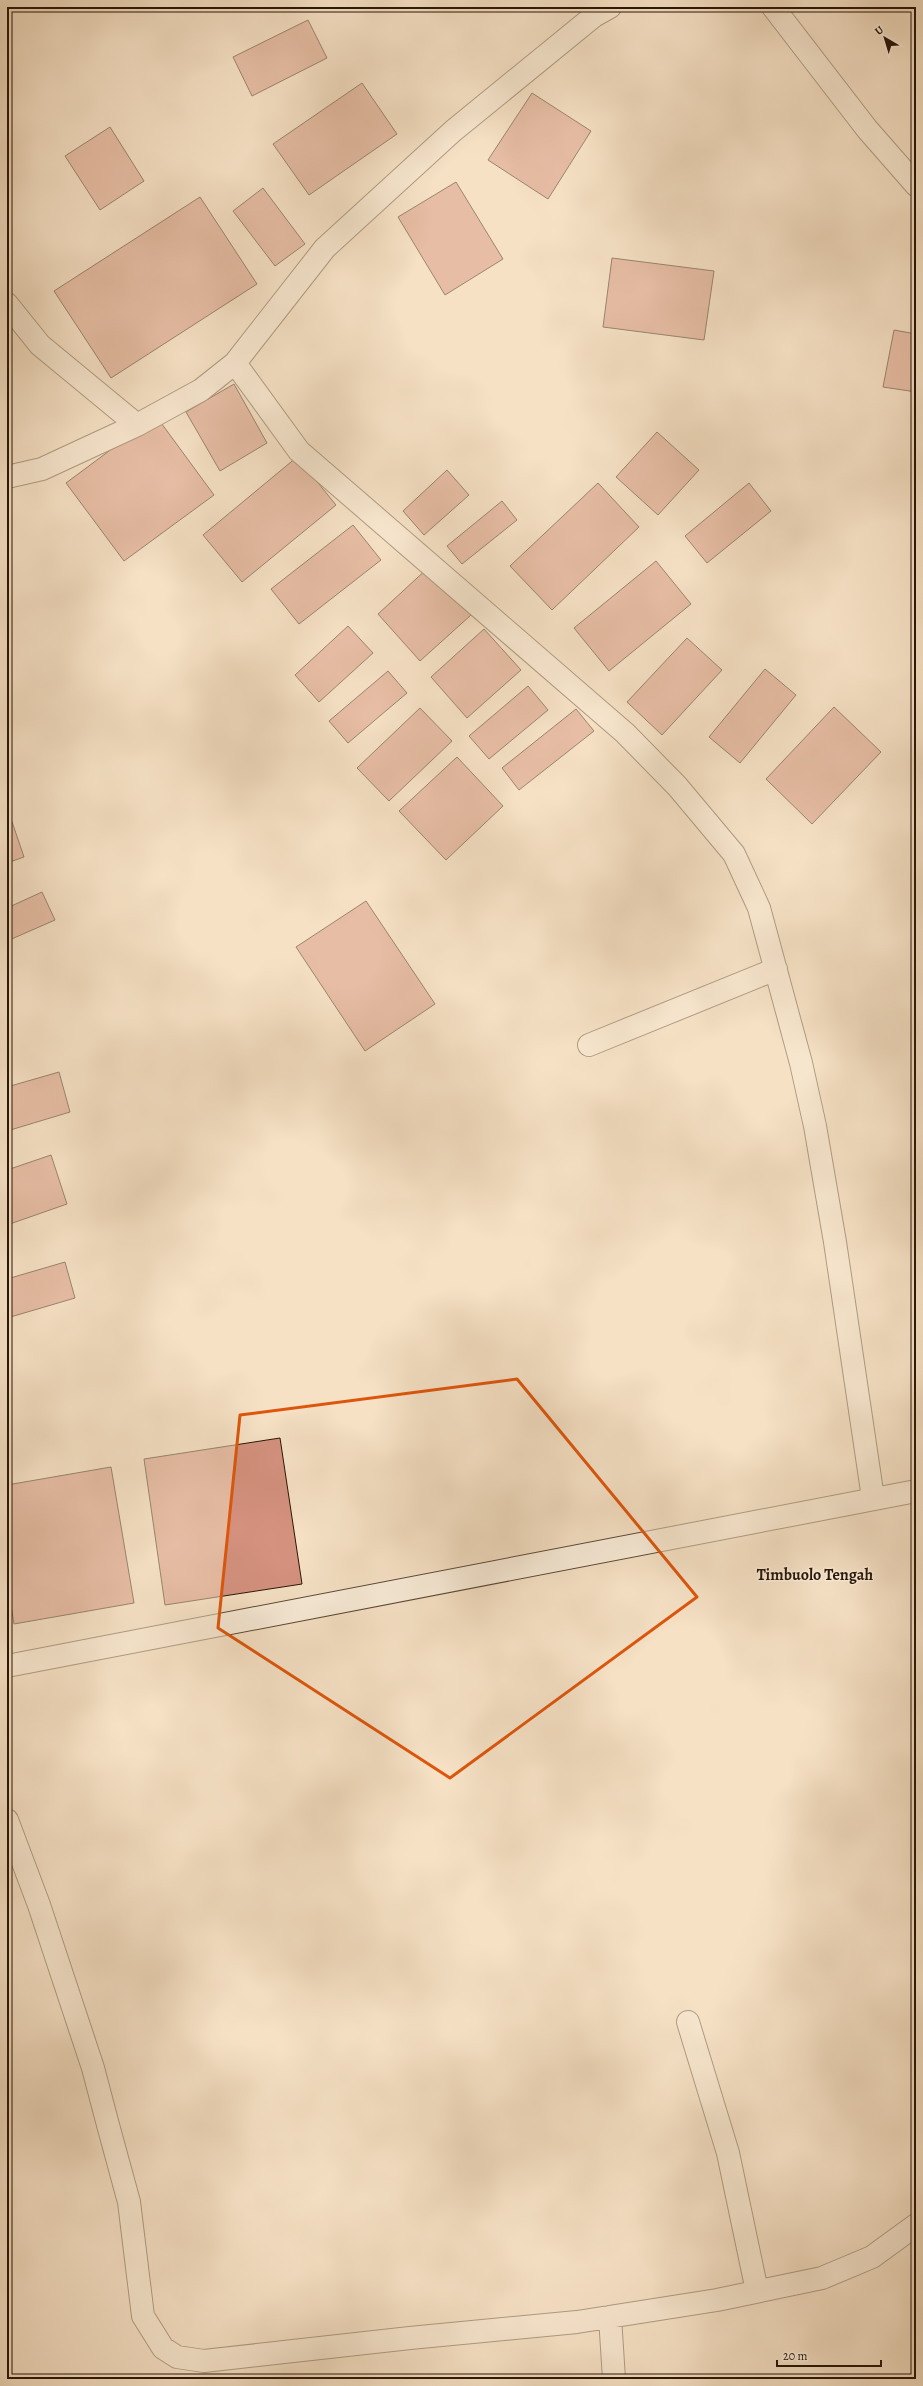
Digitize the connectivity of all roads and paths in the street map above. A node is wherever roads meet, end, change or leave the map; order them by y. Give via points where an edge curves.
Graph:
1 (610, 7) edge
2 (773, 7) edge
3 (916, 185) edge
4 (7, 304) edge
5 (235, 363) junction
6 (137, 425) junction
7 (7, 477) edge
8 (776, 968) junction
9 (589, 1045) dead end
10 (916, 1491) edge
11 (873, 1498) junction
12 (7, 1666) edge
13 (7, 1820) edge
14 (688, 2022) dead end
15 (916, 2225) edge
16 (757, 2291) junction
17 (610, 2316) junction
18 (614, 2379) edge

1 - 5 street via 594,16 453,131 325,248
2 - 3 street via 867,129
4 - 6 street via 40,345
5 - 6 street via 201,390
5 - 8 street via 299,451 625,733 677,786 734,854 759,908
6 - 7 street via 42,469
8 - 9 street
8 - 11 street via 801,1063 824,1174
10 - 11 street
11 - 12 street
13 - 17 street via 39,1905 93,2068 129,2202 143,2316 162,2348 177,2357 204,2361
14 - 16 street via 728,2153
15 - 16 street via 872,2257 822,2278
16 - 17 street via 717,2300
17 - 18 street

